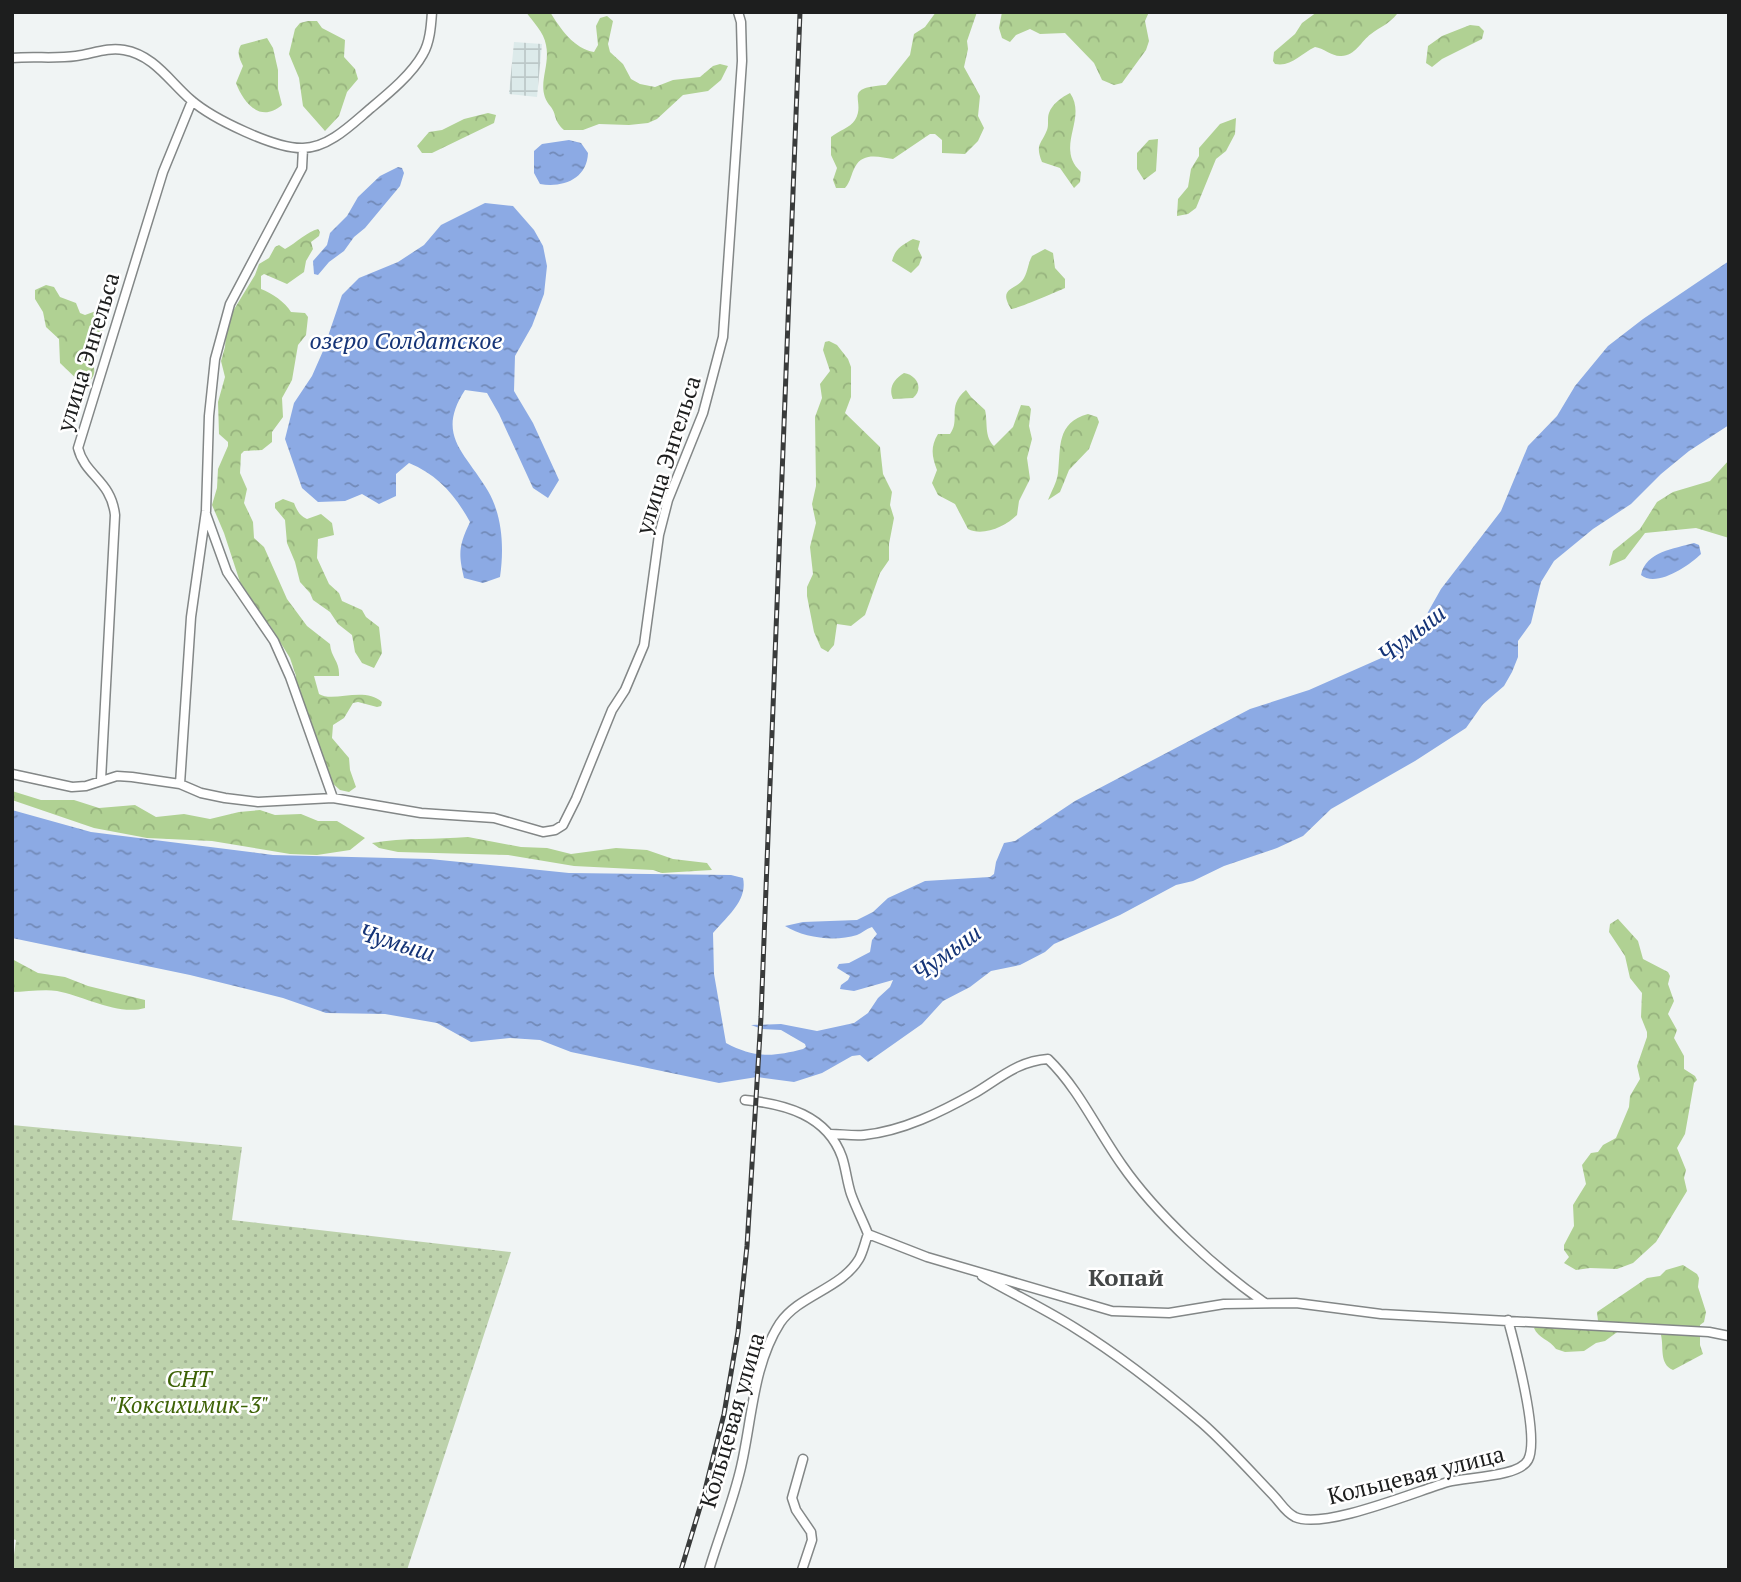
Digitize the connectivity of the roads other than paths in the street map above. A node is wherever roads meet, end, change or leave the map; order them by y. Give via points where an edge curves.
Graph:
1 (432, 12) edge
2 (738, 12) edge
3 (12, 58) edge
4 (192, 101) junction
5 (303, 148) junction
6 (205, 511) junction
7 (12, 774) edge
8 (101, 780) junction
9 (180, 784) junction
10 (332, 798) junction
11 (745, 1100) dead end
12 (831, 1134) junction
13 (868, 1234) junction
14 (968, 1269) junction
15 (1266, 1304) junction
16 (1508, 1320) junction
17 (1729, 1336) edge
18 (803, 1459) dead end
19 (709, 1570) edge
20 (802, 1570) edge

1 - 5 street via 424,53 409,72 338,135
2 - 10 street, улица Энгельса via 741,73 723,337 703,413 659,535 644,645 567,819 555,830 543,832 494,818 421,813
3 - 4 street via 125,50 159,67
4 - 5 street via 246,133
4 - 8 street, улица Энгельса via 163,172 78,448 85,464 102,481 115,515
5 - 6 street via 302,168 230,304 220,334 209,416
6 - 9 street via 191,617
6 - 10 street via 227,572 274,640
7 - 8 street, улица Энгельса via 72,787
8 - 9 street, улица Энгельса via 117,776
9 - 10 street, улица Энгельса via 201,793 258,802
11 - 12 street via 790,1107
12 - 13 street
12 - 15 street via 864,1135 918,1122 1022,1063 1048,1059 1064,1074 1153,1205
13 - 14 street, Кольцевая улица
13 - 19 street, Кольцевая улица via 859,1259 842,1278 782,1320 769,1343 741,1470
14 - 15 street, Кольцевая улица via 1112,1311 1169,1313 1224,1304
14 - 16 street, Кольцевая улица via 1118,1356 1203,1424 1297,1518 1316,1519 1377,1507 1450,1482 1520,1469 1529,1459 1531,1444 1523,1372
15 - 16 street, Кольцевая улица
16 - 17 street
18 - 20 street via 792,1498 811,1532

